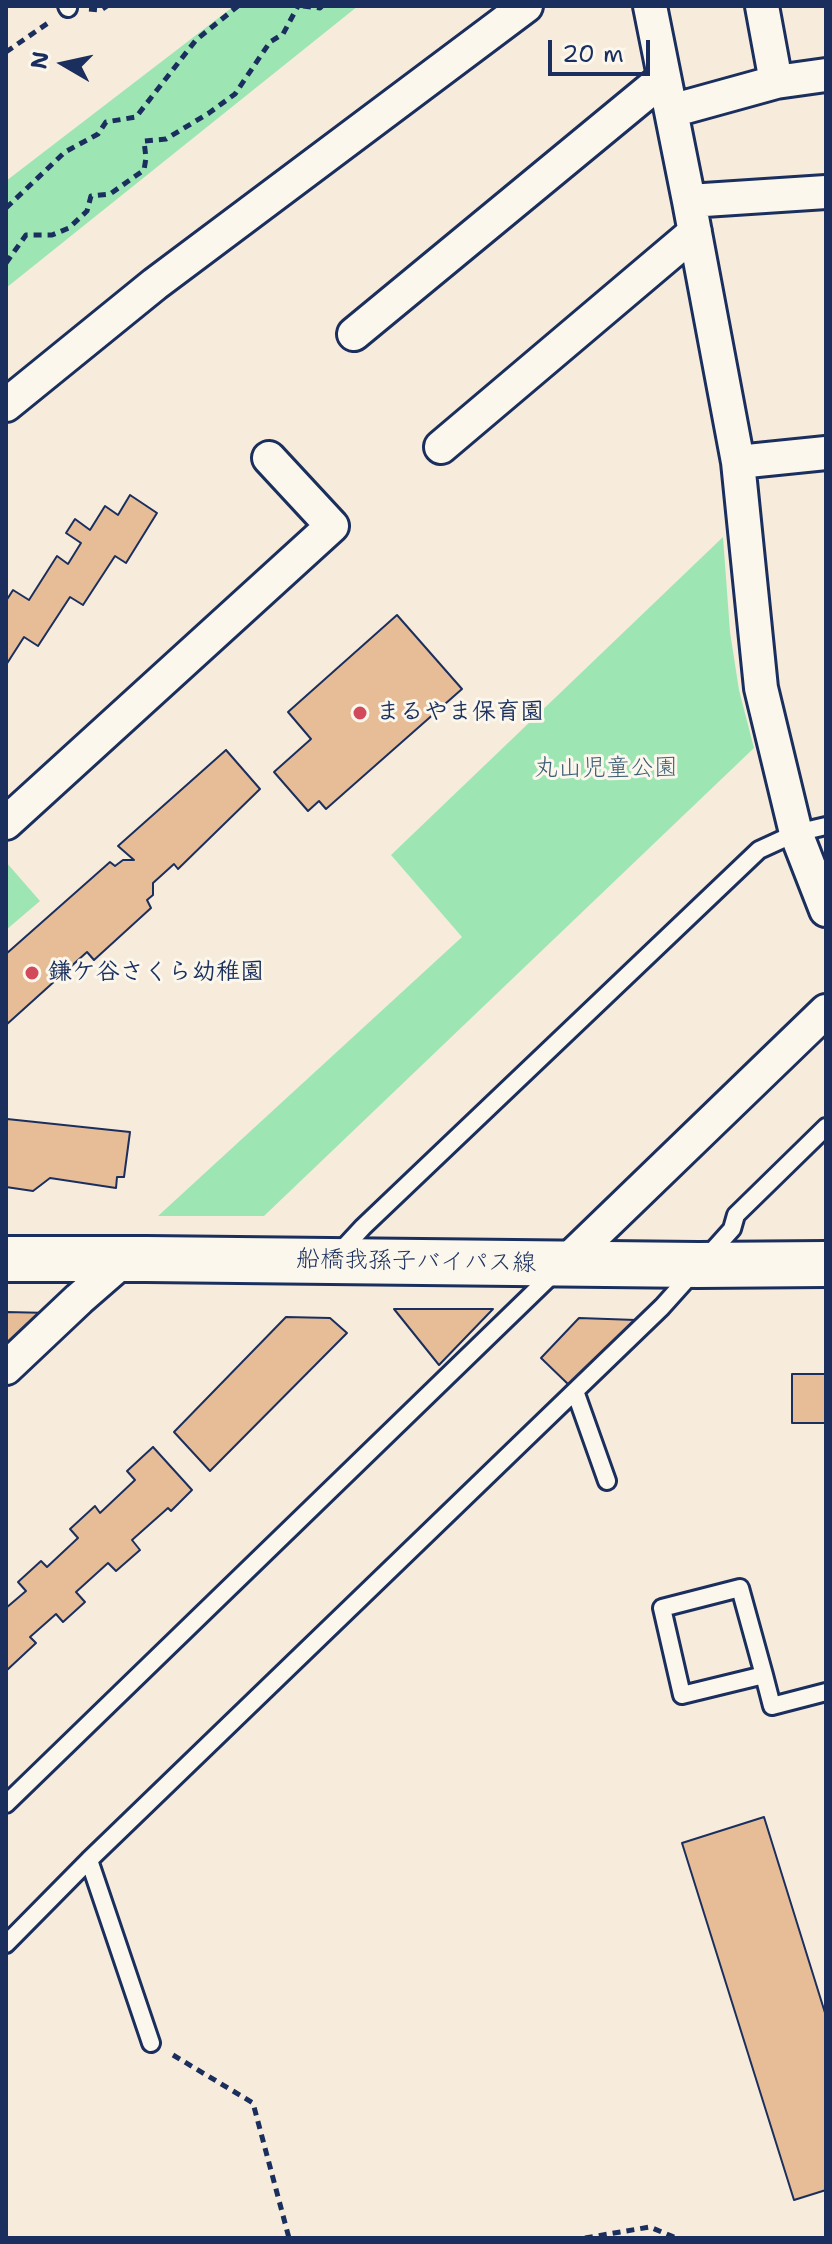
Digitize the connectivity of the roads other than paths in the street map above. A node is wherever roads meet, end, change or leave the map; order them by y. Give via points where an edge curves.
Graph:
1 (526, 6) edge
2 (650, 6) edge
3 (762, 6) edge
4 (826, 75) edge
5 (663, 79) junction
6 (776, 82) junction
7 (671, 111) junction
8 (826, 192) edge
9 (692, 216) junction
10 (354, 334) dead end
11 (6, 405) edge
12 (441, 447) dead end
13 (826, 453) edge
14 (269, 458) dead end
15 (738, 462) junction
16 (6, 823) edge
17 (811, 830) edge
18 (826, 910) edge
19 (826, 1011) edge
20 (826, 1127) edge
21 (6, 1259) edge
22 (125, 1259) junction
23 (332, 1261) junction
24 (564, 1264) junction
25 (826, 1264) edge
26 (698, 1265) junction
27 (6, 1368) edge
28 (575, 1391) junction
29 (607, 1481) dead end
30 (764, 1675) junction
31 (826, 1692) edge
32 (6, 1804) edge
33 (89, 1860) junction
34 (6, 1944) edge
35 (151, 2043) road end

1 - 11 street via 155,284
2 - 5 street
3 - 6 street
4 - 6 street
5 - 7 street
5 - 10 street
6 - 7 street
7 - 9 street
8 - 9 street
9 - 12 street
9 - 15 street
13 - 15 street
14 - 16 street via 332,526
15 - 17 street via 761,688
17 - 18 street
17 - 23 lane via 759,850
19 - 24 street
20 - 26 lane via 736,1215 732,1229
21 - 22 street, 船橋我孫子バイパス線
22 - 23 street, 船橋我孫子バイパス線
22 - 27 street
23 - 24 street, 船橋我孫子バイパス線
24 - 26 street, 船橋我孫子バイパス線
24 - 32 lane
25 - 26 street, 船橋我孫子バイパス線
26 - 28 lane
28 - 29 lane
28 - 33 lane
30 - 30 lane via 740,1588 662,1608 682,1695
30 - 31 lane via 772,1706
33 - 34 lane
33 - 35 lane

